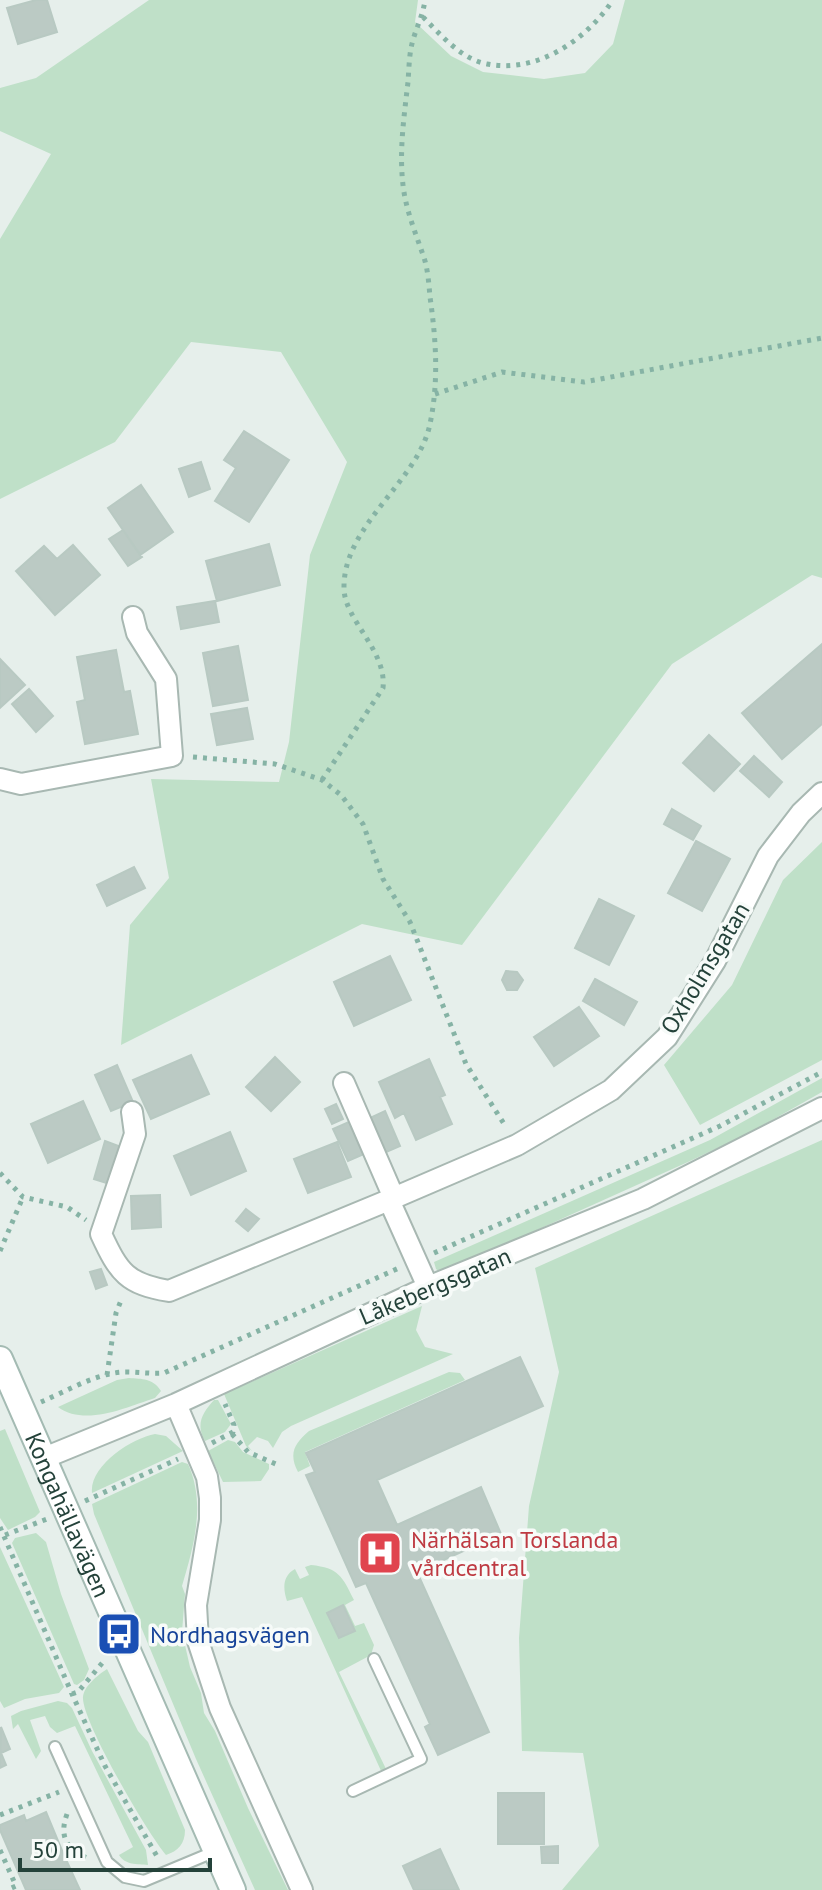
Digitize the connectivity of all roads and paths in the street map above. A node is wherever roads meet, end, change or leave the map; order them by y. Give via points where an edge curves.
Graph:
1 (425, 0) edge
2 (613, 0) edge
3 (423, 17) junction
4 (822, 338) edge
5 (435, 394) junction
6 (133, 617) dead end
7 (172, 756) junction
8 (0, 779) edge
9 (322, 780) junction
10 (822, 793) edge
11 (344, 1083) dead end
12 (822, 1108) edge
13 (132, 1112) dead end
14 (517, 1145) junction
15 (0, 1173) edge
16 (23, 1197) junction
17 (392, 1199) junction
18 (101, 1234) junction
19 (0, 1251) edge
20 (149, 1287) junction
21 (428, 1287) junction
22 (0, 1359) edge
23 (107, 1375) dead end
24 (176, 1404) junction
25 (232, 1434) dead end
26 (44, 1458) junction
27 (278, 1465) dead end
28 (0, 1527) edge
29 (374, 1659) dead end
30 (103, 1662) dead end
31 (72, 1694) junction
32 (55, 1747) dead end
33 (73, 1787) junction
34 (353, 1791) dead end
35 (0, 1815) edge
36 (0, 1850) edge
37 (216, 1851) junction
38 (165, 1871) junction
39 (7, 1890) edge
40 (233, 1890) edge
41 (302, 1890) edge

1 - 3 path
2 - 3 path via 576,41 545,59 507,65 485,64 456,50
3 - 5 path via 412,42 401,144 403,187 425,262 433,317
4 - 5 path via 584,382 502,372
5 - 9 path via 424,443 353,548 346,568 347,604 384,676 383,688
6 - 7 street via 166,679
7 - 8 street via 21,784
7 - 9 path via 275,764
9 - 14 path via 363,824 383,879 410,922 466,1064
10 - 14 street, Oxholmsgatan via 768,856 715,961 667,1037 611,1090
11 - 17 street
12 - 21 street, Låkebergsgatan via 643,1199
13 - 18 street via 135,1134
14 - 17 street, Oxholmsgatan
15 - 16 path
16 - 18 path via 67,1207
16 - 19 path
17 - 20 street, Oxholmsgatan via 169,1291
17 - 21 street
18 - 20 street via 130,1280
20 - 23 path via 123,1294
21 - 24 street, Låkebergsgatan
22 - 26 street, Kongahällavägen
24 - 26 street, Låkebergsgatan
24 - 41 street via 207,1477 210,1498 196,1605 198,1641 220,1708
25 - 27 path via 248,1452
26 - 37 street, Kongahällavägen
28 - 31 path
29 - 34 lane via 421,1759
30 - 31 path
31 - 38 path
32 - 33 lane
33 - 35 path
33 - 38 lane via 107,1862 125,1877 144,1881
36 - 39 path via 16,1886
37 - 38 lane
37 - 40 street, Kongahällavägen

